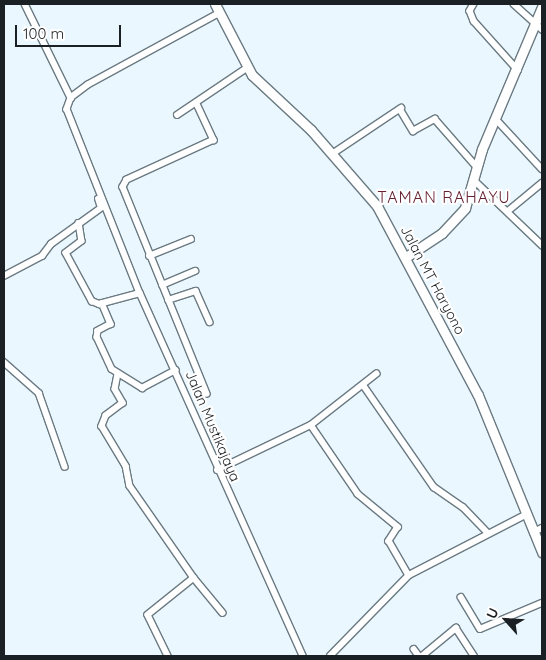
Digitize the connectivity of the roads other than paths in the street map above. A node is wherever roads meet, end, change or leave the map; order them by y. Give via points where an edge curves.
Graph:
1 (25, 4) edge
2 (215, 4) edge
3 (474, 4) edge
4 (514, 4) edge
5 (542, 7) edge
6 (220, 13) junction
7 (540, 27) edge
8 (247, 68) junction
9 (518, 70) junction
10 (70, 98) junction
11 (68, 104) junction
12 (197, 104) junction
13 (177, 115) dead end
14 (496, 119) junction
15 (332, 154) junction
16 (477, 167) junction
17 (542, 169) edge
18 (475, 181) junction
19 (542, 183) edge
20 (508, 211) junction
21 (80, 224) junction
22 (191, 239) dead end
23 (542, 245) edge
24 (149, 256) junction
25 (406, 257) junction
26 (196, 271) dead end
27 (4, 276) edge
28 (162, 284) junction
29 (140, 293) junction
30 (168, 300) junction
31 (102, 303) junction
32 (210, 322) dead end
33 (4, 362) edge
34 (176, 370) junction
35 (118, 374) junction
36 (376, 374) dead end
37 (364, 386) junction
38 (207, 394) dead end
39 (311, 425) junction
40 (64, 467) dead end
41 (217, 470) junction
42 (527, 514) junction
43 (538, 530) edge
44 (487, 532) junction
45 (542, 552) edge
46 (409, 575) junction
47 (194, 578) junction
48 (461, 597) dead end
49 (542, 603) edge
50 (223, 613) dead end
51 (414, 649) dead end
52 (168, 656) edge
53 (303, 656) edge
54 (330, 656) edge
55 (421, 656) edge
56 (474, 656) edge

1 - 10 street
2 - 6 main road, Jalan MT Haryono
3 - 9 street via 470,11 474,22
4 - 7 street
5 - 7 main road
6 - 8 main road, Jalan MT Haryono
6 - 10 street
7 - 9 main road
8 - 12 street
8 - 15 main road, Jalan MT Haryono
9 - 14 main road
10 - 11 street
11 - 21 street via 66,118 101,208
11 - 29 street, Jalan Mustikajaya
12 - 13 street
12 - 24 street via 214,140 122,185
14 - 16 main road
14 - 17 street
15 - 16 street via 401,108 413,131 435,120
15 - 25 main road, Jalan MT Haryono via 372,198
16 - 18 main road
18 - 20 street
18 - 25 main road via 456,221
19 - 20 street
20 - 23 street
21 - 27 street via 50,244 42,256
21 - 31 street via 83,239 66,253 90,298
22 - 24 street
24 - 28 street
25 - 42 main road, Jalan MT Haryono via 478,396
26 - 28 street
28 - 30 street
29 - 31 street
29 - 34 street, Jalan Mustikajaya
30 - 32 street via 196,291
30 - 38 street
31 - 35 street via 111,324 98,331 97,337 105,360
33 - 40 street via 39,393
34 - 35 street via 142,388
34 - 41 street, Jalan Mustikajaya
35 - 47 street via 115,389 123,403 106,416 102,426 126,466 130,486
36 - 37 street
37 - 39 street
37 - 44 street via 434,488 463,507
39 - 41 street
39 - 46 street via 358,494 398,527 389,541
41 - 53 street, Jalan Mustikajaya
42 - 43 main road, Jalan MT Haryono
42 - 44 street
43 - 45 main road, Jalan MT Haryono
44 - 46 street
46 - 54 street
47 - 50 street
47 - 52 street via 148,615
48 - 49 street via 480,630
51 - 55 street
55 - 56 street via 456,628

